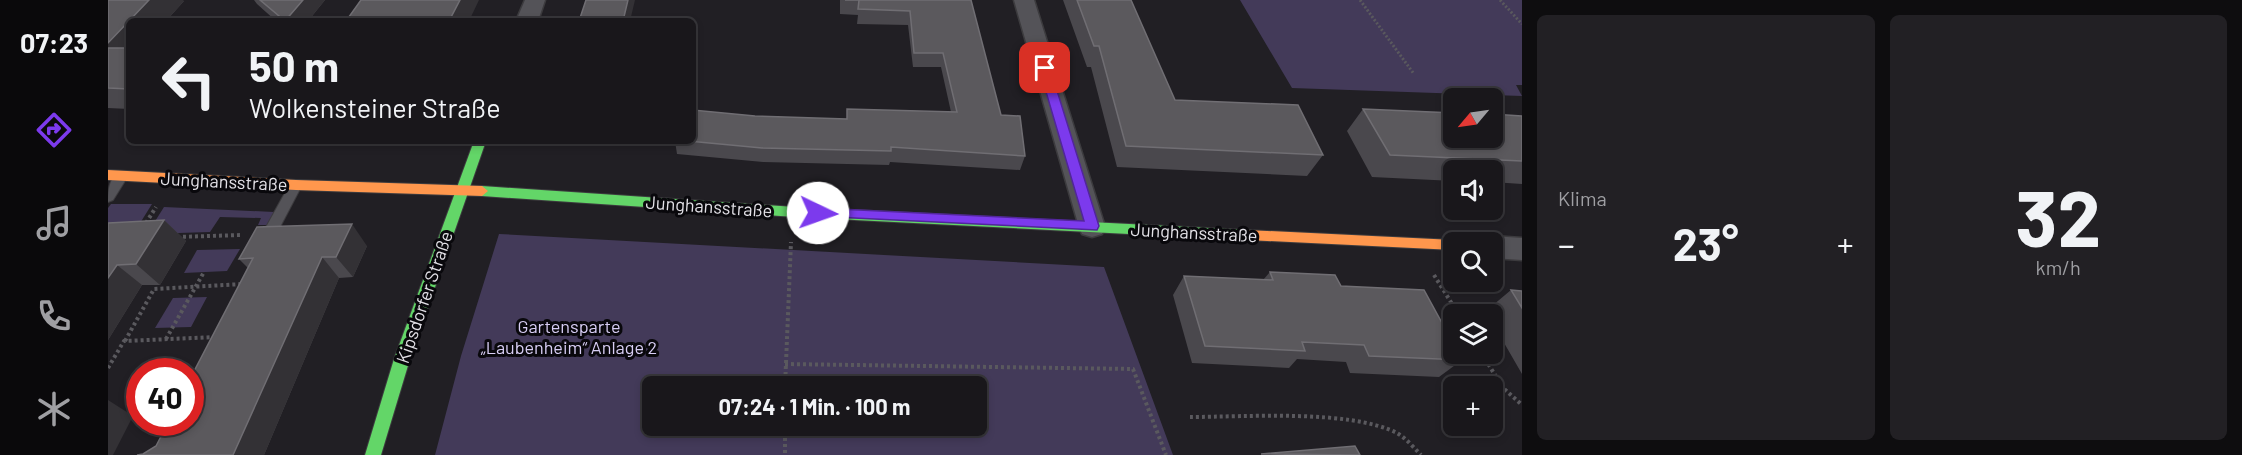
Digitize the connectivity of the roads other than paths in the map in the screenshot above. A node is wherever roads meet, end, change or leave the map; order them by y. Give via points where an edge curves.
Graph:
1 (535, 0) edge
2 (1024, 0) edge
3 (528, 18) edge
4 (479, 144) edge
5 (108, 175) edge
6 (122, 176) junction
7 (296, 185) junction
8 (460, 189) junction
9 (108, 197) edge
10 (1092, 226) junction
11 (1443, 244) edge
12 (1503, 248) edge
13 (1522, 249) edge
14 (244, 284) edge
15 (373, 455) edge

1 - 3 street
2 - 10 street
4 - 8 street, Kipsdorfer Straße
5 - 6 street, Junghansstraße
6 - 7 street, Junghansstraße
6 - 9 lane
7 - 8 street, Junghansstraße
7 - 14 lane
8 - 10 street, Junghansstraße via 795,212
8 - 15 street, Kipsdorfer Straße
10 - 11 street, Junghansstraße
12 - 13 street

